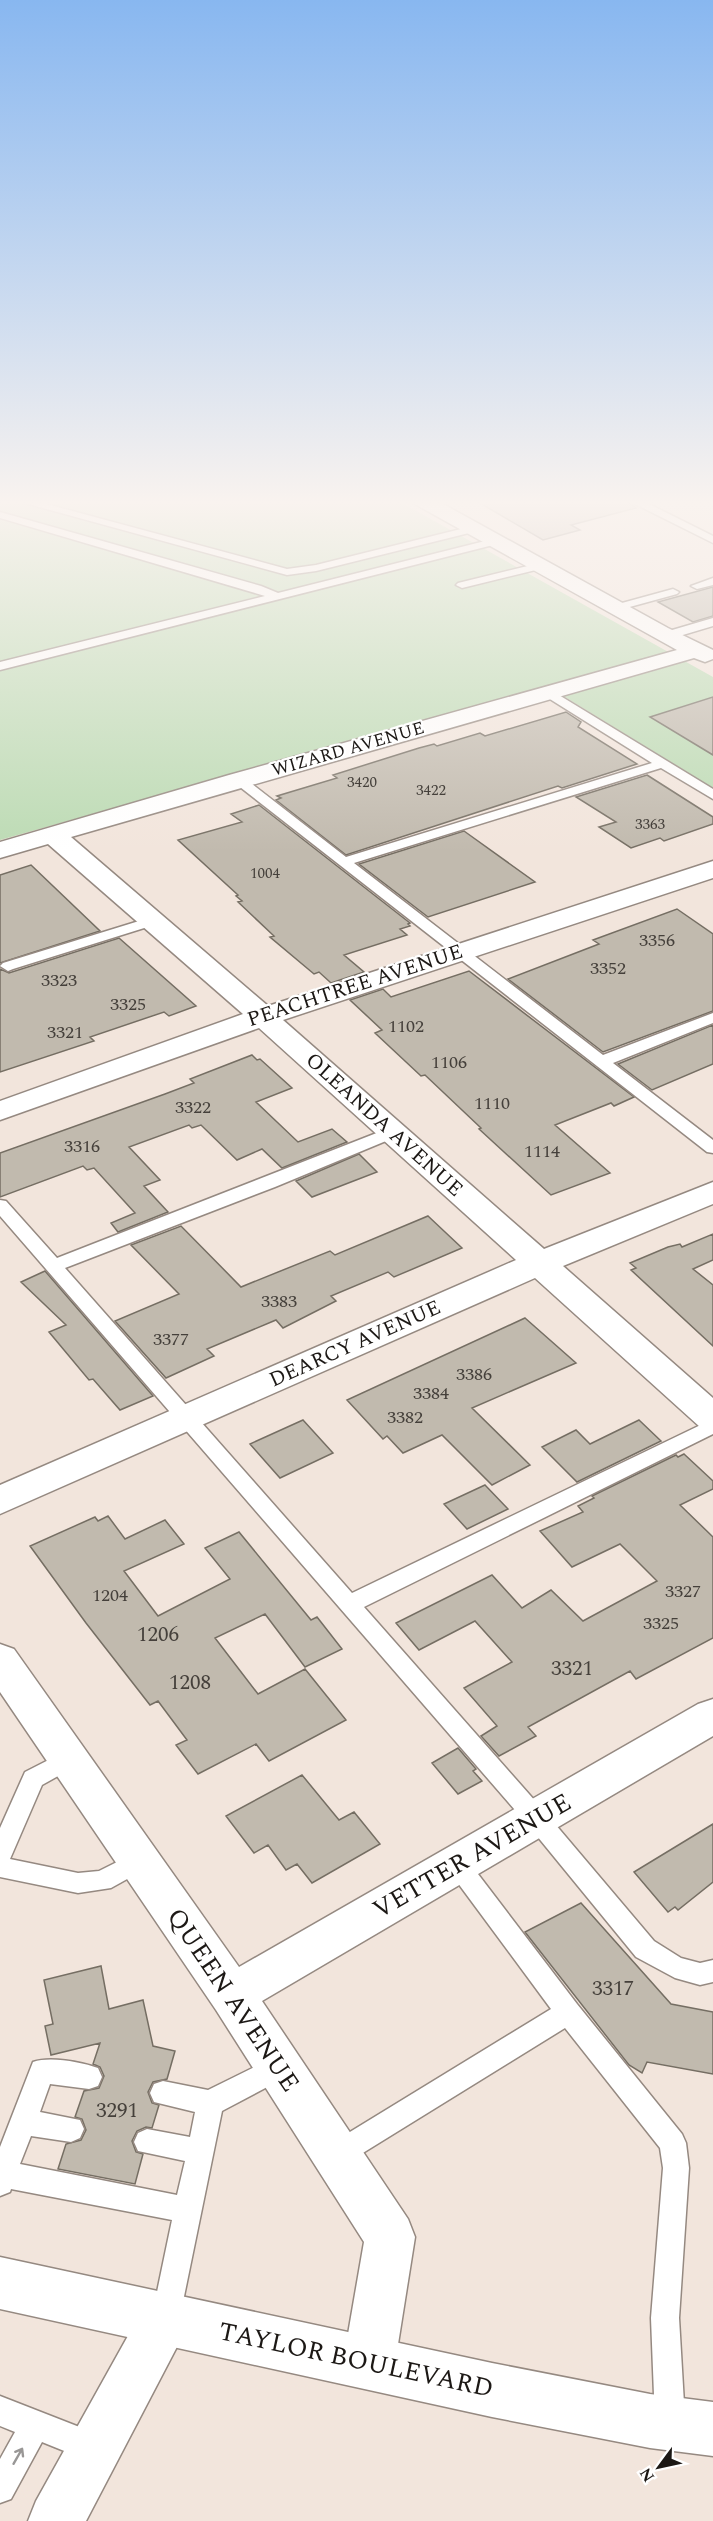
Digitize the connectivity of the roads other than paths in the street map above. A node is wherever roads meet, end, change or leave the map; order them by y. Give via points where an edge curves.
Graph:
1 (199, 617) edge
2 (629, 617) edge
3 (713, 622) edge
4 (666, 636) junction
5 (705, 655) edge
6 (0, 666) edge
7 (549, 693) junction
8 (662, 764) junction
9 (238, 780) junction
10 (713, 795) edge
11 (53, 835) junction
12 (0, 850) edge
13 (343, 862) junction
14 (713, 870) edge
15 (152, 921) junction
16 (458, 952) junction
17 (8, 966) dead end
18 (263, 1017) junction
19 (713, 1018) edge
20 (600, 1062) junction
21 (0, 1111) edge
22 (392, 1132) junction
23 (713, 1148) edge
24 (713, 1192) edge
25 (0, 1205) edge
26 (539, 1263) junction
27 (54, 1266) junction
28 (187, 1418) junction
29 (713, 1418) edge
30 (713, 1426) edge
31 (0, 1500) edge
32 (350, 1604) junction
33 (0, 1660) edge
34 (713, 1716) edge
35 (68, 1759) junction
36 (536, 1818) junction
37 (0, 1856) edge
38 (139, 1861) junction
39 (458, 1864) junction
40 (0, 1867) edge
41 (713, 1971) edge
42 (232, 1995) junction
43 (568, 2012) junction
44 (279, 2067) junction
45 (89, 2077) dead end
46 (163, 2092) dead end
47 (210, 2103) junction
48 (22, 2122) junction
49 (71, 2129) dead end
50 (147, 2142) dead end
51 (199, 2151) junction
52 (336, 2155) junction
53 (2, 2178) edge
54 (187, 2211) junction
55 (0, 2283) edge
56 (166, 2318) junction
57 (369, 2363) junction
58 (0, 2411) edge
59 (36, 2424) junction
60 (691, 2426) edge
61 (95, 2449) junction
62 (0, 2488) edge
63 (56, 2521) edge

1 - 6 lane
2 - 4 street
3 - 4 lane
4 - 5 street
5 - 7 street, WIZARD AVENUE
7 - 8 lane
7 - 9 street, WIZARD AVENUE
8 - 10 lane
8 - 13 lane
9 - 11 street, WIZARD AVENUE
9 - 13 lane
11 - 12 street, WIZARD AVENUE
11 - 15 street, OLEANDA AVENUE
13 - 16 lane
14 - 16 street, PEACHTREE AVENUE
15 - 17 lane
15 - 18 street, OLEANDA AVENUE
16 - 18 street, PEACHTREE AVENUE
16 - 20 lane
18 - 21 street, PEACHTREE AVENUE
18 - 22 street, OLEANDA AVENUE
19 - 20 lane
20 - 23 lane
22 - 26 street, OLEANDA AVENUE
22 - 27 lane
24 - 26 street, DEARCY AVENUE
25 - 27 lane
26 - 28 street, DEARCY AVENUE
26 - 29 street, OLEANDA AVENUE
27 - 28 lane
28 - 31 street, DEARCY AVENUE
28 - 32 lane
30 - 32 lane
32 - 36 lane
33 - 35 street, QUEEN AVENUE
34 - 36 street, VETTER AVENUE
35 - 37 lane via 33,1779
35 - 38 street, QUEEN AVENUE
36 - 39 street, VETTER AVENUE
36 - 41 lane via 645,1949 675,1967 700,1974
38 - 40 lane via 102,1881 78,1883
38 - 42 street, QUEEN AVENUE
39 - 42 street, VETTER AVENUE
39 - 43 lane
42 - 44 street, QUEEN AVENUE
43 - 52 lane
43 - 60 lane via 668,2135 676,2155 665,2318
44 - 47 lane
44 - 52 street, QUEEN AVENUE
45 - 48 lane via 42,2071
46 - 47 lane
47 - 51 lane
48 - 49 lane
48 - 53 lane
50 - 51 lane
51 - 54 lane
52 - 57 street, QUEEN AVENUE via 390,2237
53 - 54 lane
54 - 56 lane
55 - 56 street, TAYLOR BOULEVARD
56 - 57 street, TAYLOR BOULEVARD
56 - 61 street
57 - 60 street, TAYLOR BOULEVARD
58 - 59 lane
59 - 61 lane
62 -> 59 lane
61 - 63 street

